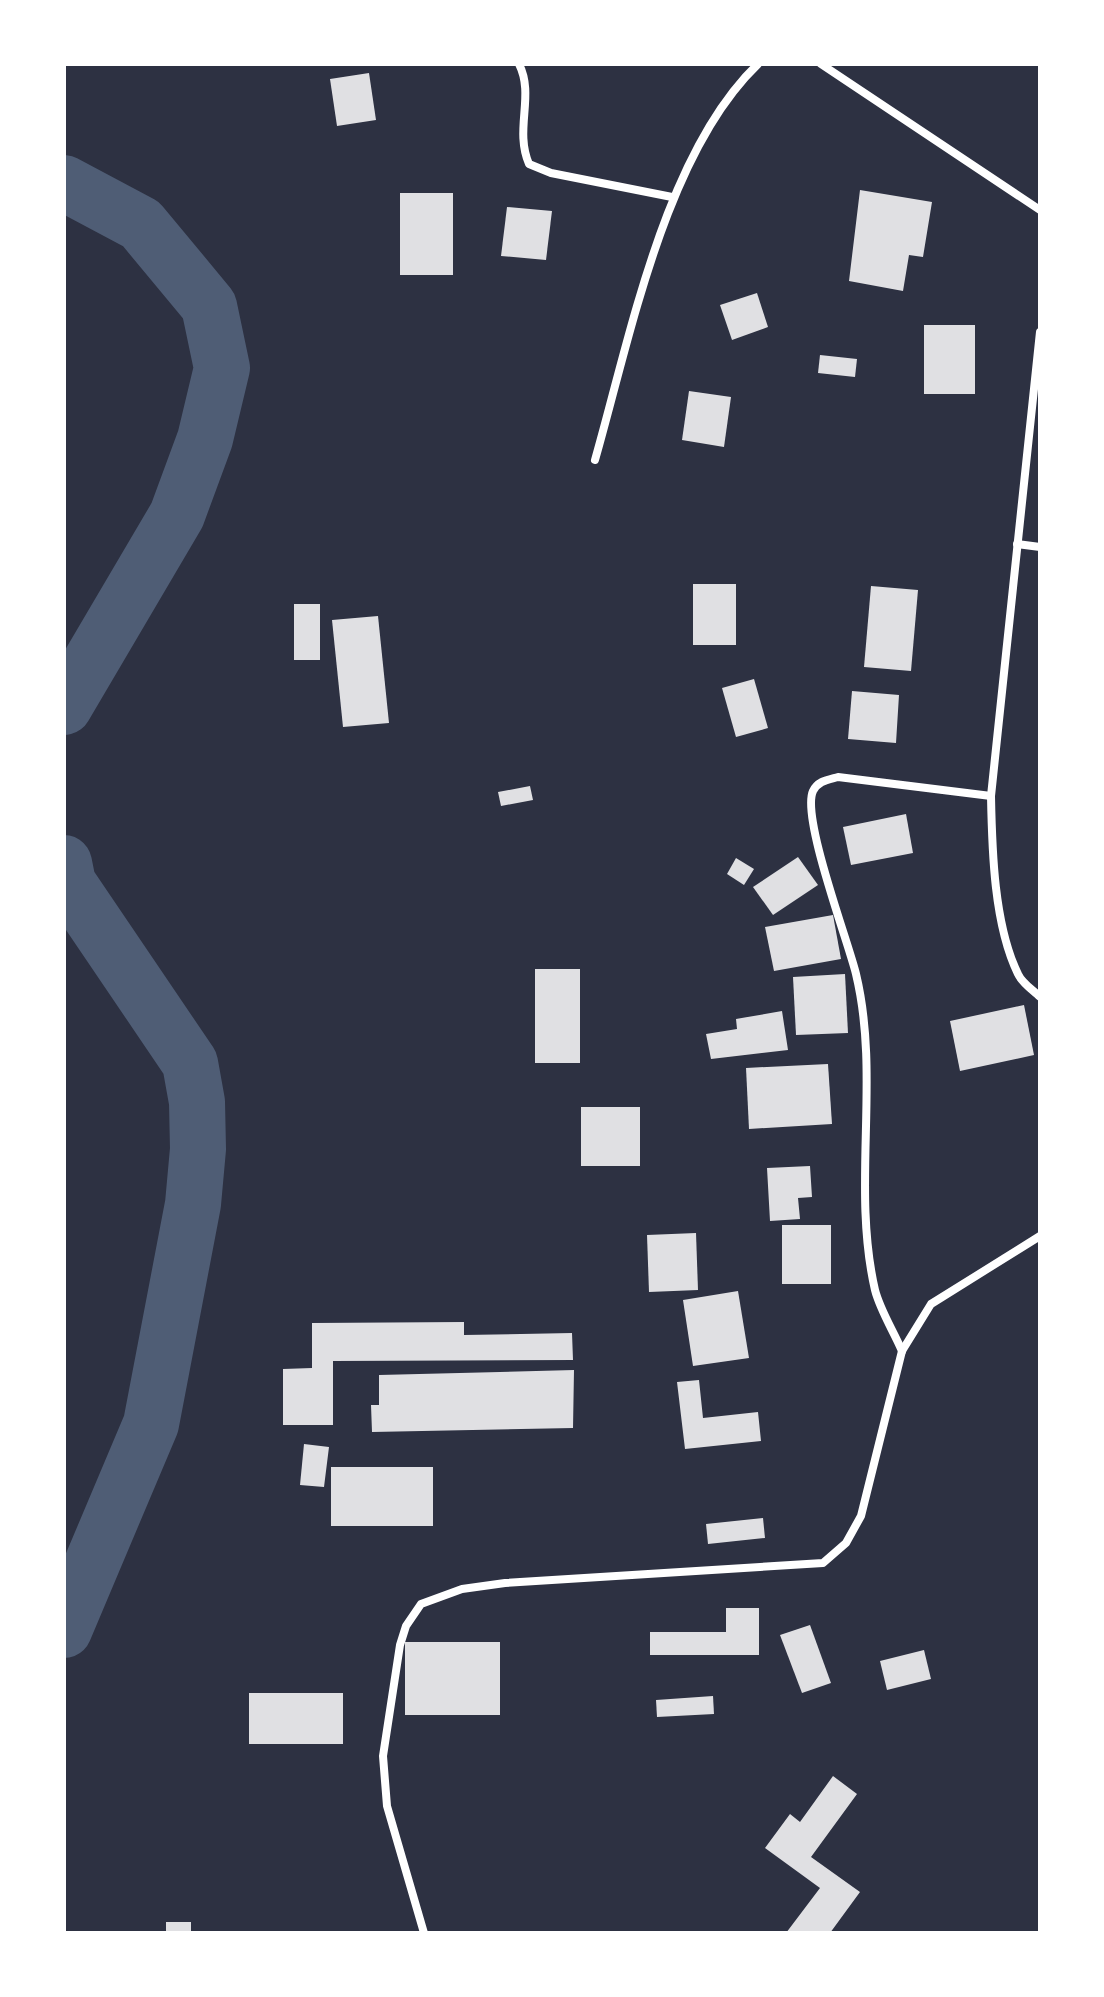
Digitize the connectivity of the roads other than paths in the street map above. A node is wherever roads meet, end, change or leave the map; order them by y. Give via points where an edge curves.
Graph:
1 (519, 64) edge
2 (758, 64) edge
3 (821, 64) edge
4 (672, 197) junction
5 (1040, 210) edge
6 (1040, 332) edge
7 (595, 460) dead end
8 (1017, 544) junction
9 (1040, 547) edge
10 (991, 796) junction
11 (1040, 997) edge
12 (1040, 1236) edge
13 (902, 1351) junction
14 (424, 1933) edge

1 - 4 street via 526,78 521,144 529,164
2 - 4 street via 713,119
3 - 5 street
4 - 7 street
6 - 8 street
8 - 9 street
8 - 10 street
10 - 11 street via 1004,925 1019,977
10 - 13 street via 838,777 821,781 810,803 859,985 868,1097 868,1222 876,1291
12 - 13 street via 931,1304
13 - 14 street via 861,1516 846,1543 823,1563 505,1583 462,1589 421,1604 400,1645 383,1756 387,1806

